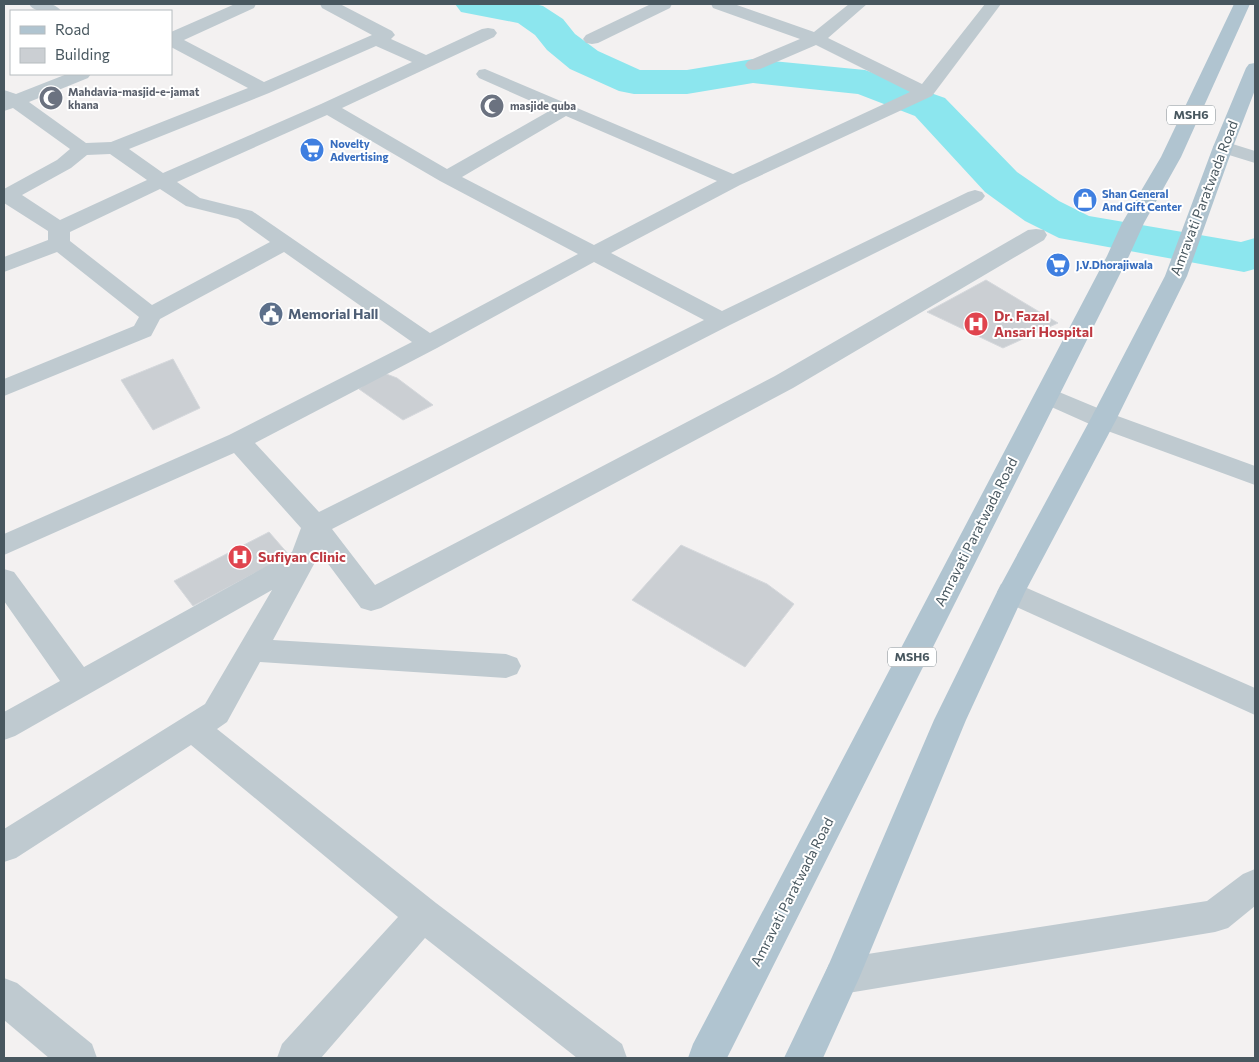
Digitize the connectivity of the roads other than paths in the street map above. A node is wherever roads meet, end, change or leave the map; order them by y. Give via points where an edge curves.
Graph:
1 (37, 4) edge
2 (206, 4) edge
3 (248, 4) edge
4 (328, 4) edge
5 (664, 4) edge
6 (719, 4) edge
7 (858, 4) edge
8 (994, 4) edge
9 (1242, 4) edge
10 (51, 10) edge
11 (228, 13) junction
12 (488, 33) dead end
13 (376, 39) junction
14 (592, 39) dead end
15 (816, 39) junction
16 (172, 40) edge
17 (172, 41) edge
18 (426, 62) junction
19 (754, 65) dead end
20 (1255, 68) edge
21 (485, 74) dead end
22 (79, 75) edge
23 (263, 89) junction
24 (920, 94) junction
25 (7, 100) edge
26 (328, 108) junction
27 (565, 109) junction
28 (1223, 147) junction
29 (114, 148) junction
30 (82, 149) junction
31 (1255, 157) edge
32 (447, 177) junction
33 (161, 180) junction
34 (733, 182) junction
35 (975, 196) dead end
36 (6, 197) edge
37 (1036, 235) dead end
38 (59, 236) junction
39 (284, 243) junction
40 (593, 254) junction
41 (4, 264) edge
42 (151, 316) junction
43 (722, 320) junction
44 (429, 343) junction
45 (4, 388) edge
46 (1047, 395) junction
47 (1103, 420) junction
48 (238, 441) junction
49 (1255, 476) edge
50 (315, 526) junction
51 (4, 545) edge
52 (304, 559) junction
53 (4, 580) edge
54 (1011, 592) junction
55 (252, 650) junction
56 (506, 666) dead end
57 (80, 684) junction
58 (1255, 702) edge
59 (4, 727) edge
60 (192, 728) junction
61 (4, 847) edge
62 (1255, 885) edge
63 (423, 915) junction
64 (842, 976) junction
65 (4, 996) edge
66 (78, 1058) edge
67 (296, 1058) edge
68 (608, 1058) edge
69 (706, 1058) edge
70 (803, 1058) edge

1 - 10 street
2 - 11 street
3 - 11 street
4 - 13 street via 386,35
5 - 14 street
6 - 15 street
7 - 15 street
8 - 24 street
9 - 46 main road, Amravati Paratwada Road / MSH6 via 1171,157 1133,223
11 - 16 street
12 - 18 street
13 - 18 street
13 - 23 street
15 - 19 street
15 - 24 street
17 - 23 street
18 - 26 street
20 - 28 main road, Amravati Paratwada Road / MSH6
21 - 27 street
22 - 25 street
23 - 29 street
24 - 34 street
25 - 30 street
26 - 32 street
26 - 33 street
27 - 32 street
27 - 34 street
28 - 31 street
28 - 47 main road, Amravati Paratwada Road / MSH6 via 1176,276
29 - 30 street
29 - 33 street
30 - 36 street via 64,164
32 - 40 street
33 - 38 street
33 - 39 street via 192,202 245,215
34 - 40 street
35 - 43 street
36 - 38 street
37 - 50 street via 784,382 371,600
38 - 41 street
38 - 42 street
39 - 42 street
39 - 44 street
40 - 43 street
40 - 44 street
42 - 45 street via 143,332
43 - 50 street
44 - 48 street
46 - 47 street
46 - 69 main road, Amravati Paratwada Road / MSH6
47 - 49 street
47 - 54 main road, Amravati Paratwada Road / MSH6
48 - 50 street
48 - 51 street
50 - 52 street
52 - 55 street
52 - 57 street
53 - 57 street
54 - 58 street
54 - 64 main road, Amravati Paratwada Road / MSH6 via 950,720
55 - 56 street
55 - 60 street via 216,713
57 - 59 street
60 - 61 street
60 - 63 street
62 - 64 street via 1215,916
63 - 67 street
63 - 68 street
64 - 70 main road, Amravati Paratwada Road / MSH6
65 - 66 street

